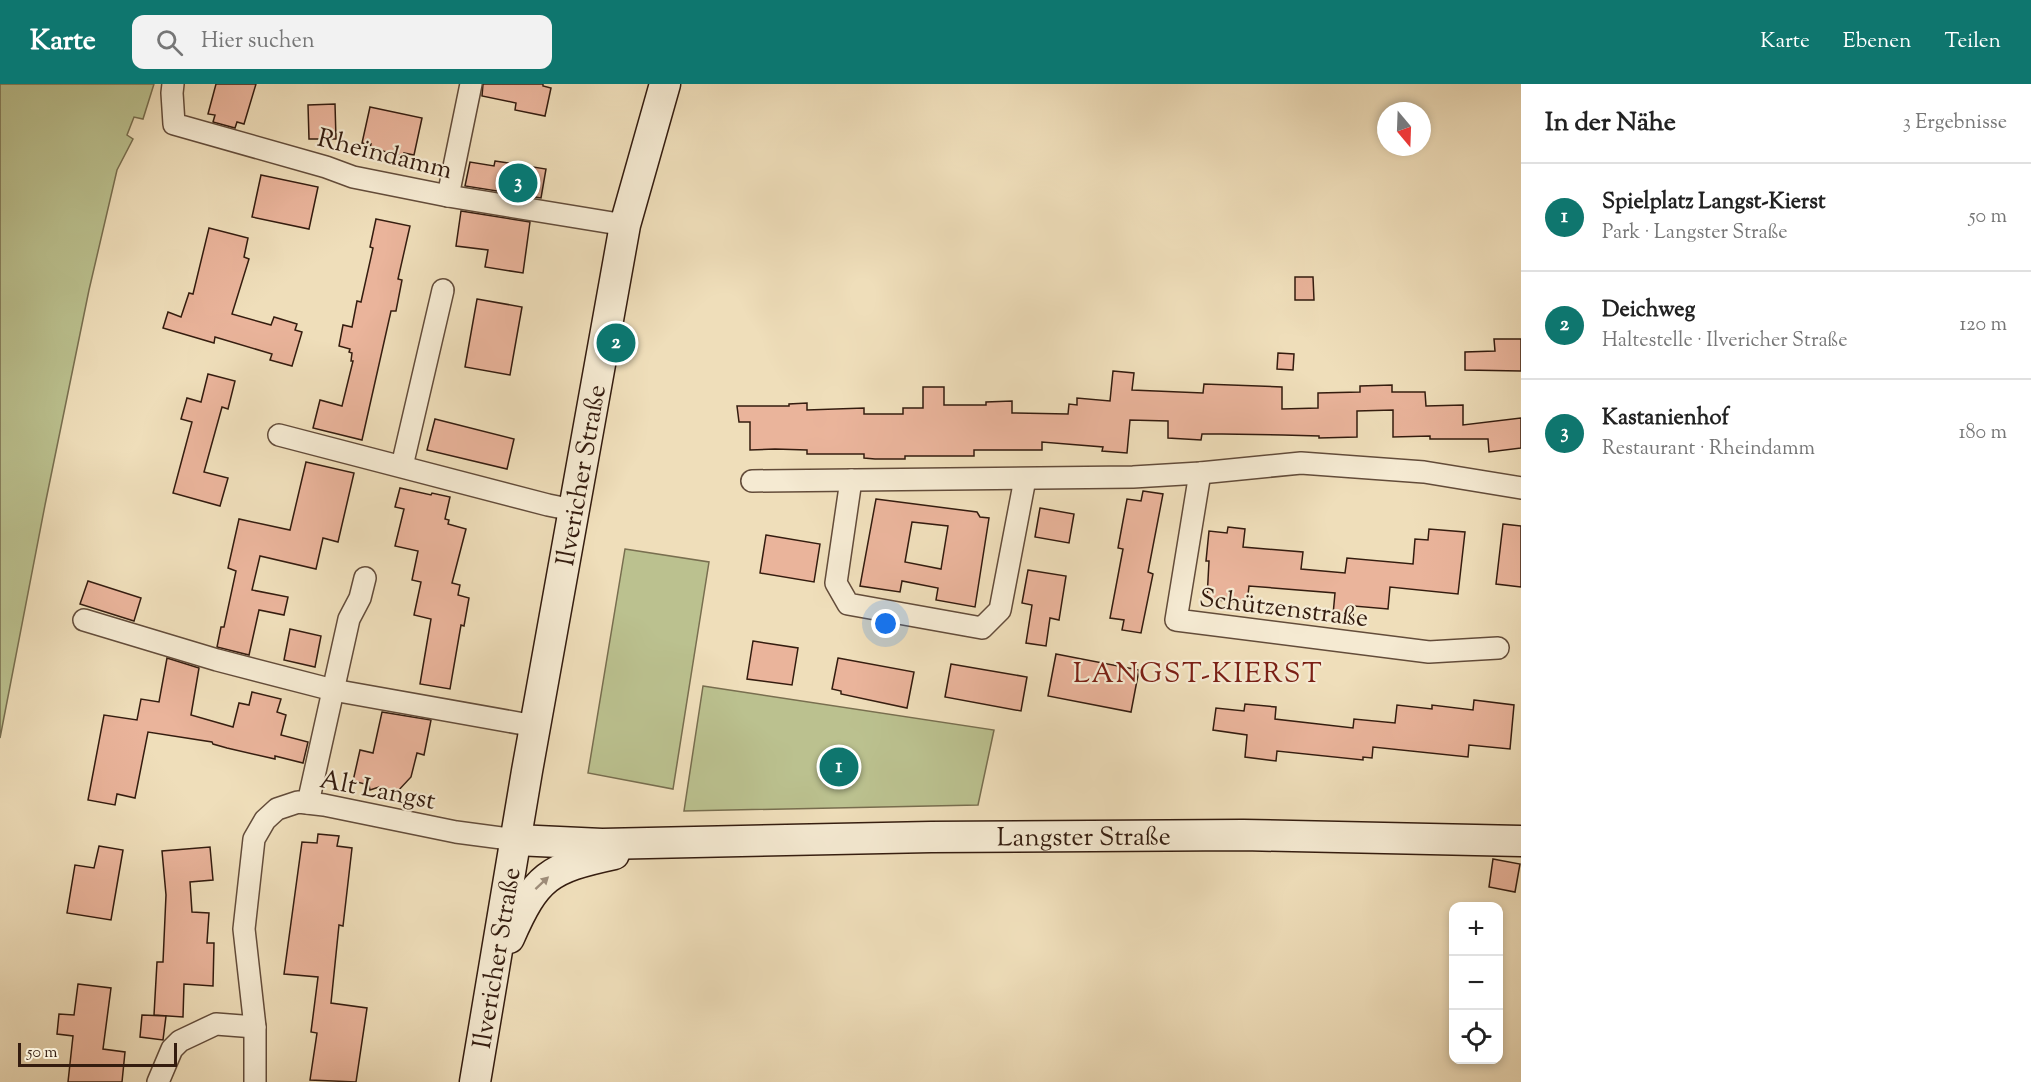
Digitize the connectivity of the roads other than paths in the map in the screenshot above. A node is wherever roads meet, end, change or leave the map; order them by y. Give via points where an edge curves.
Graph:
1 (173, 84) edge
2 (471, 84) edge
3 (665, 84) edge
4 (448, 196) junction
5 (626, 225) junction
6 (443, 290) dead end
7 (279, 435) dead end
8 (402, 466) junction
9 (1200, 473) junction
10 (1025, 479) junction
11 (851, 480) junction
12 (752, 481) dead end
13 (1521, 488) edge
14 (573, 510) junction
15 (365, 578) dead end
16 (84, 620) dead end
17 (1498, 648) dead end
18 (333, 690) junction
19 (535, 726) junction
20 (308, 803) junction
21 (516, 840) junction
22 (1521, 841) edge
23 (648, 843) junction
24 (495, 971) junction
25 (255, 1028) junction
26 (158, 1082) edge
27 (255, 1082) edge
28 (475, 1082) edge

1 - 4 street, Rheindamm via 174,124 353,177
2 - 4 street
3 - 5 street, Ilvericher Straße
4 - 5 street, Rheindamm
5 - 14 street, Ilvericher Straße
6 - 8 street
7 - 8 street
8 - 14 street
9 - 10 street
9 - 13 street via 1301,463 1424,472
9 - 17 street, Schützenstraße via 1176,620 1429,652
10 - 11 street
10 - 11 street via 1000,610 982,628 848,604 836,583
11 - 12 street
14 - 19 street, Ilvericher Straße
15 - 18 street via 349,619
16 - 18 street
18 - 19 street
18 - 20 street
19 - 21 street, Ilvericher Straße
20 - 21 street, Alt Langst
20 - 25 street, Alt Langst via 277,809 254,839 244,928
21 - 23 street, Langster Straße
21 - 24 street, Ilvericher Straße
22 - 23 street, Langster Straße via 1231,835
24 -> 23 street, Langster Straße via 532,892 546,878 561,868
24 - 28 street, Ilvericher Straße
25 - 26 street via 216,1024 180,1041 172,1049
25 - 27 street, Alt Langst

